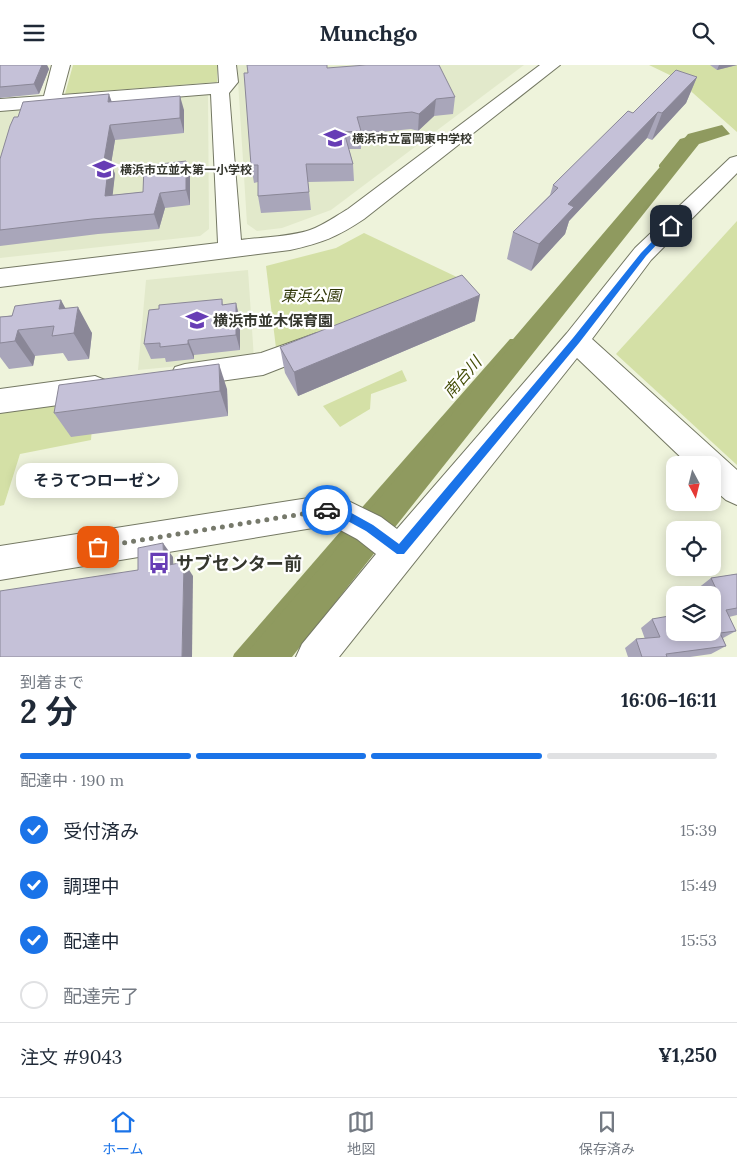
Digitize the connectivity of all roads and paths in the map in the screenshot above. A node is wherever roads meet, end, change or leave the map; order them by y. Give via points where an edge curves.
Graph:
1 (61, 65) edge
2 (228, 65) edge
3 (551, 65) edge
4 (224, 88) junction
5 (52, 100) junction
6 (0, 105) edge
7 (737, 162) edge
8 (229, 241) dead end
9 (0, 278) edge
10 (336, 335) edge
11 (576, 341) junction
12 (156, 379) edge
13 (117, 385) edge
14 (0, 401) edge
15 (700, 456) edge
16 (721, 475) edge
17 (737, 490) edge
18 (400, 551) junction
19 (0, 563) edge
20 (315, 657) edge

1 - 5 street
2 - 4 street via 229,82
3 - 9 street via 356,214 314,237 229,251
4 - 5 street
4 - 8 street via 220,93
5 - 6 street
7 - 11 street via 644,255
10 - 12 street via 263,364
11 - 15 street
11 - 18 street
13 - 14 street
16 - 17 street
18 - 19 street via 369,528 334,509
18 - 20 street

